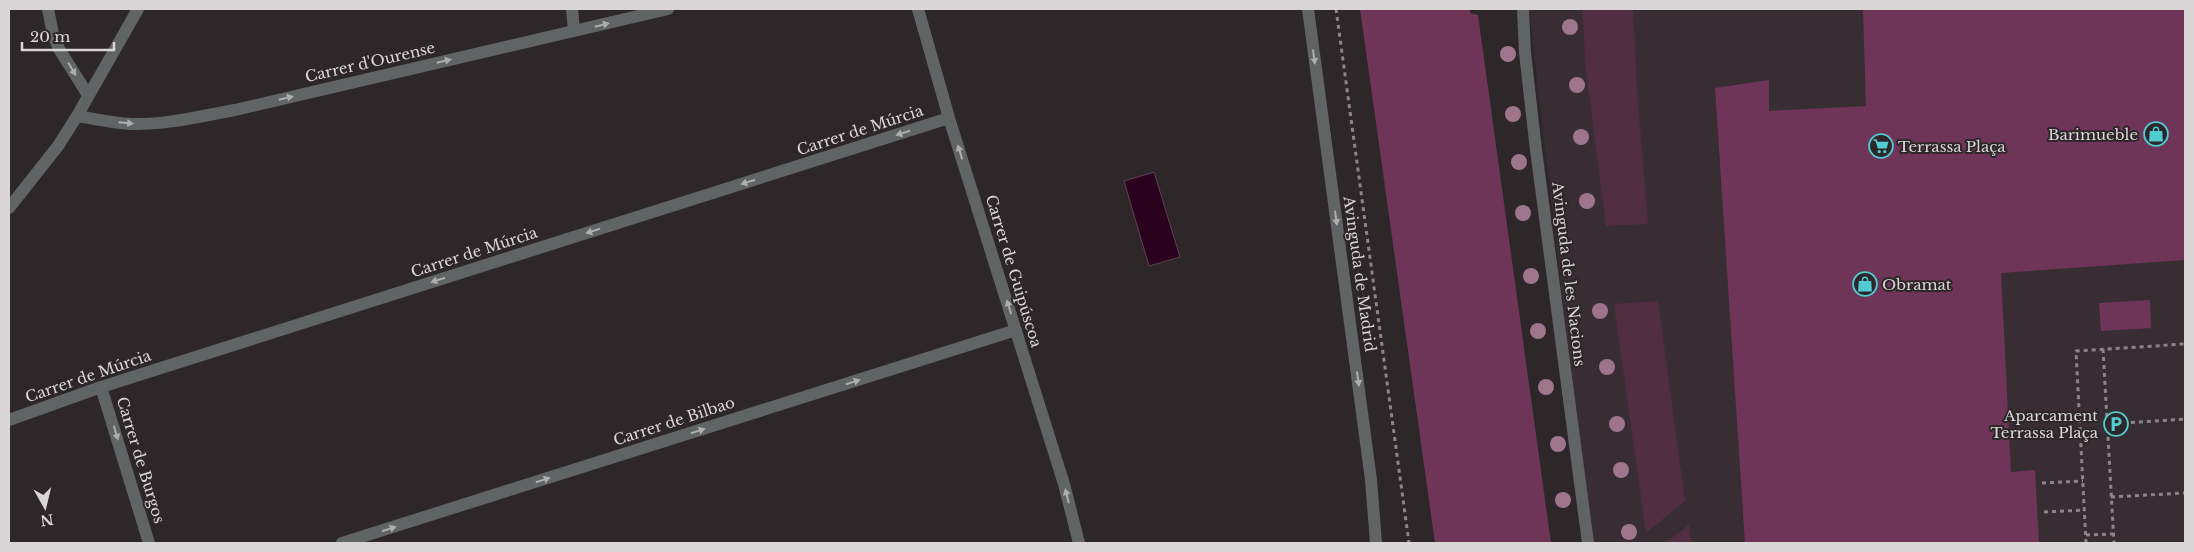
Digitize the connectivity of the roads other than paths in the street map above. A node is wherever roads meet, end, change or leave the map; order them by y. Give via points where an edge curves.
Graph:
1 (48, 9) edge
2 (138, 9) edge
3 (572, 9) edge
4 (668, 9) edge
5 (918, 9) edge
6 (1308, 9) edge
7 (1523, 9) edge
8 (574, 31) junction
9 (88, 95) junction
10 (78, 116) junction
11 (949, 118) junction
12 (9, 208) edge
13 (1016, 330) junction
14 (101, 387) junction
15 (9, 420) edge
16 (149, 543) edge
17 (342, 543) edge
18 (1079, 543) edge
19 (1376, 543) edge
20 (1588, 543) edge

1 -> 9 street via 59,50
2 - 9 street
3 - 8 street
8 -> 4 street, Carrer d'Ourense
5 - 11 street, Carrer de Guipúscoa
6 -> 19 street, Avinguda de Madrid via 1371,480
7 - 20 street, Avinguda de les Nacions via 1536,150
10 -> 8 street, Carrer d'Ourense via 130,124 181,120
9 - 10 street
10 - 12 street
13 -> 11 street, Carrer de Guipúscoa
11 -> 14 street, Carrer de Múrcia
17 -> 13 street, Carrer de Bilbao
18 -> 13 street, Carrer de Guipúscoa
14 - 15 street, Carrer de Múrcia
14 -> 16 street, Carrer de Burgos

